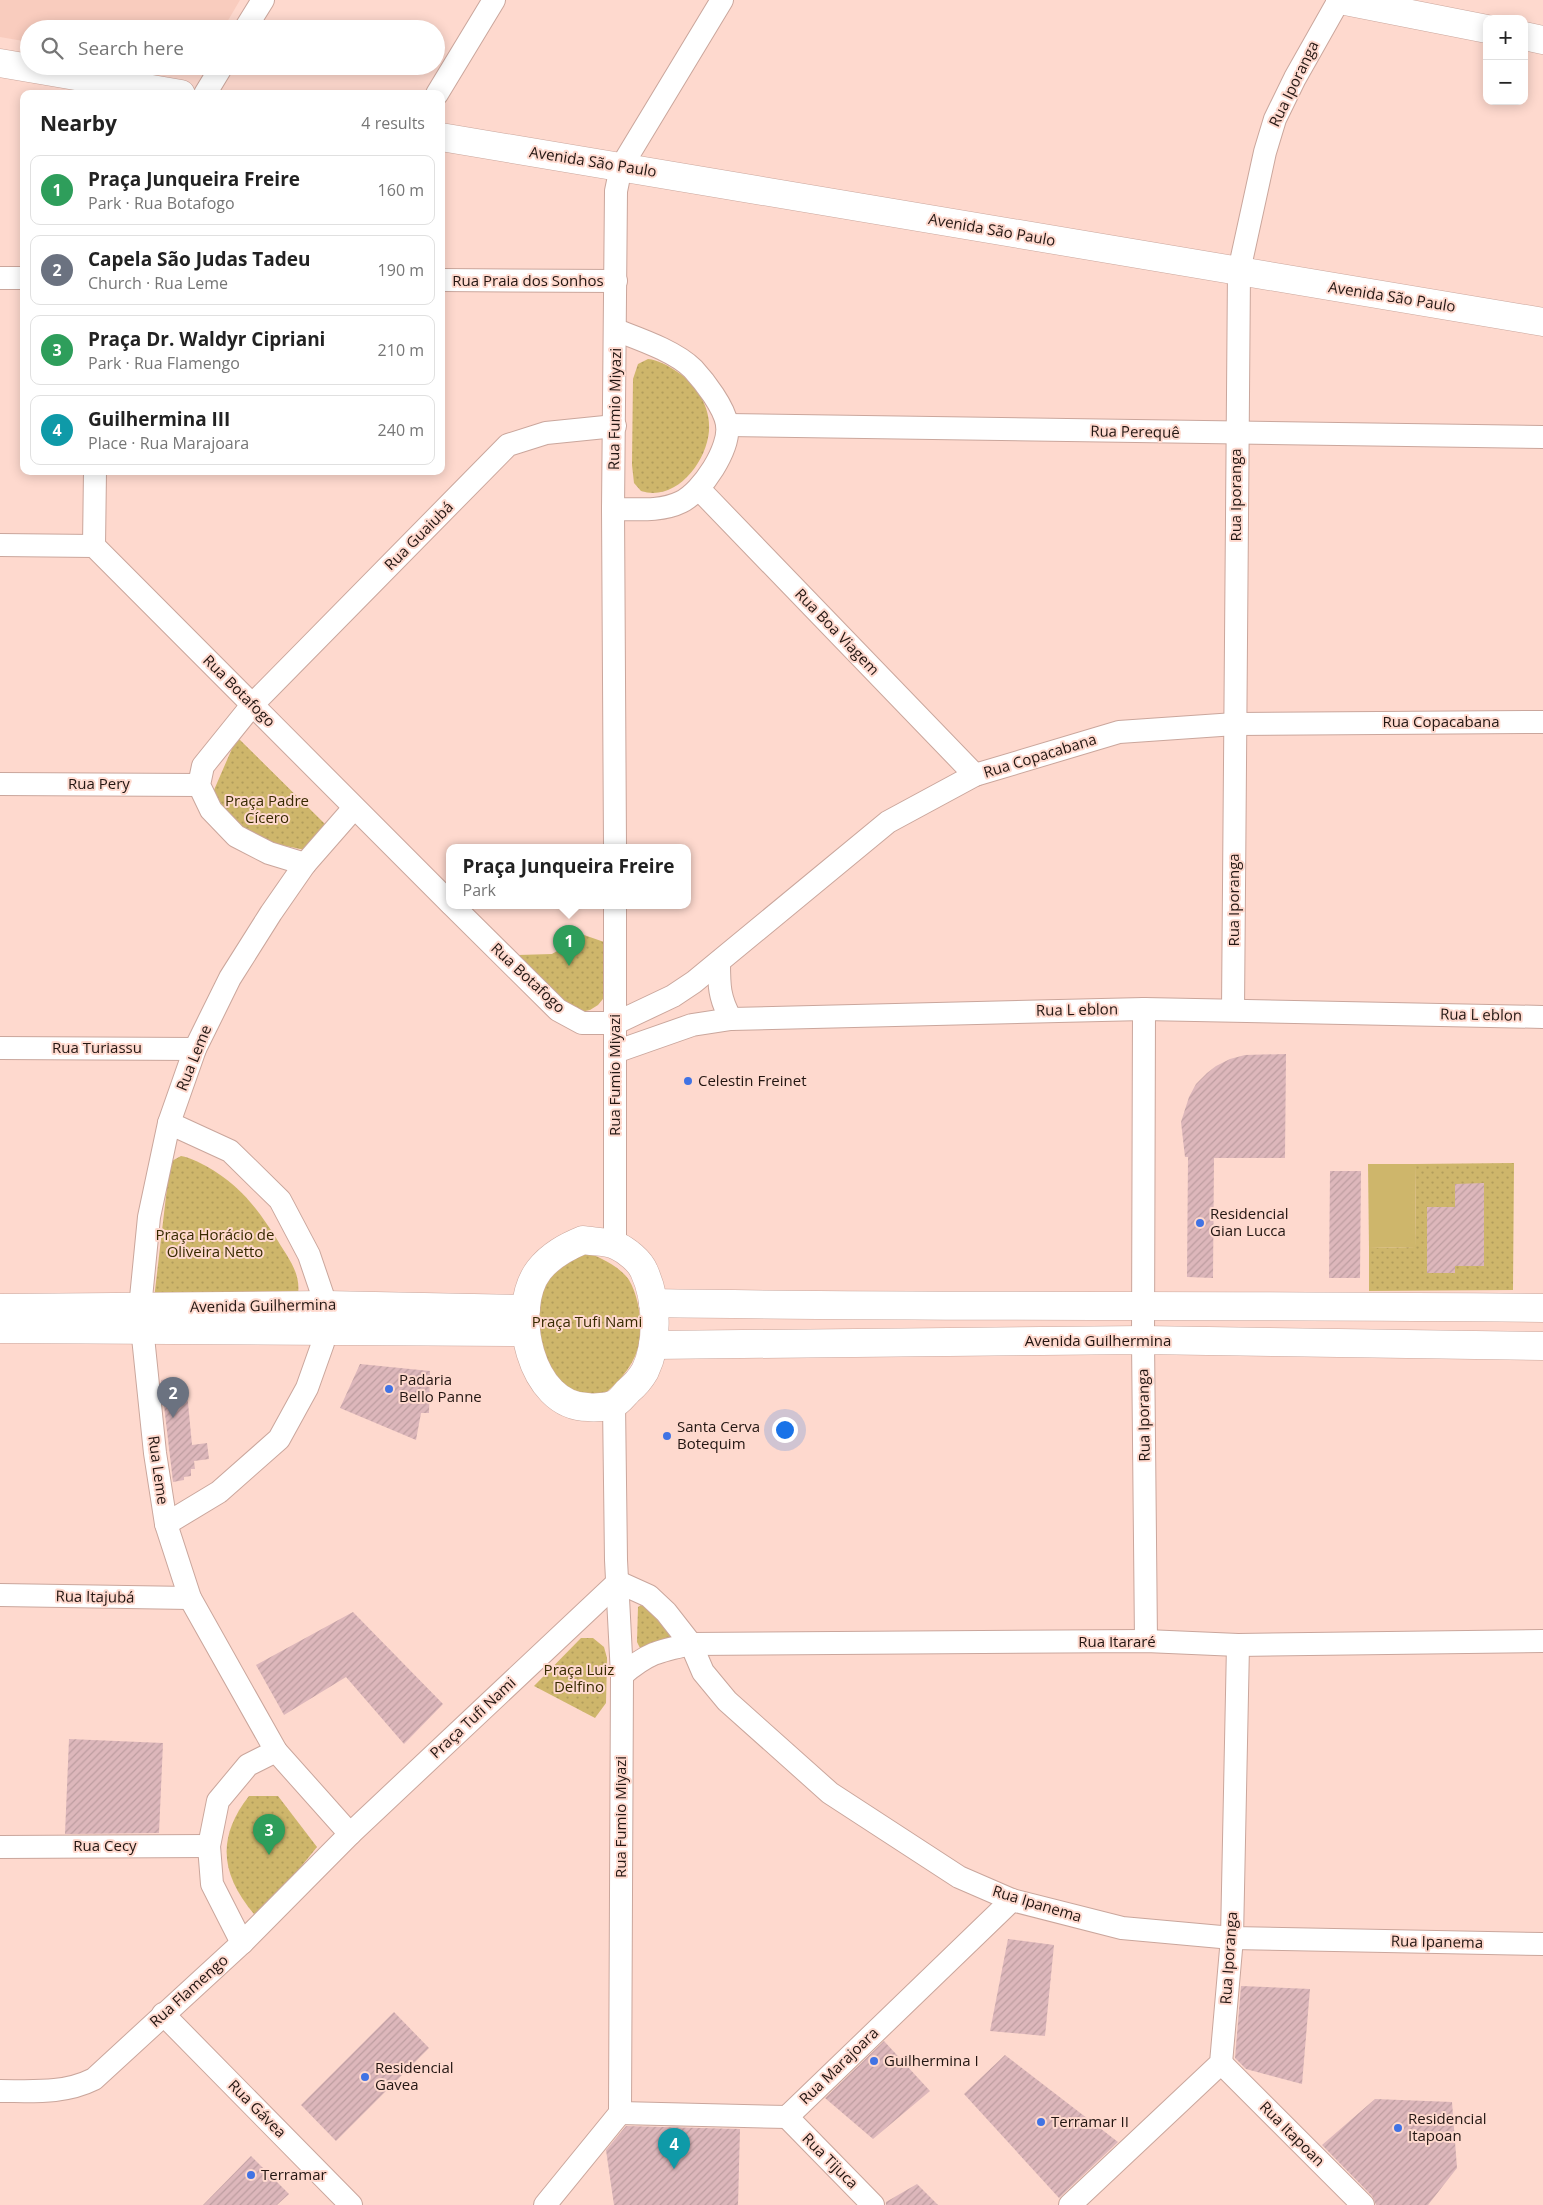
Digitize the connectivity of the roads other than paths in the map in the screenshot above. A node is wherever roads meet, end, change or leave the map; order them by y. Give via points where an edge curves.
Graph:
1 (263, 0) edge
2 (494, 0) edge
3 (722, 0) edge
4 (1340, 0) edge
5 (251, 20) edge
6 (1483, 28) edge
7 (1528, 37) edge
8 (1543, 40) edge
9 (0, 63) edge
10 (20, 68) edge
11 (49, 75) edge
12 (217, 75) edge
13 (98, 87) edge
14 (134, 90) edge
15 (207, 90) edge
16 (439, 90) edge
17 (445, 138) edge
18 (621, 167) junction
19 (1239, 271) junction
20 (0, 278) edge
21 (20, 278) edge
22 (445, 280) edge
23 (616, 281) junction
24 (1543, 322) edge
25 (616, 330) junction
26 (727, 425) junction
27 (616, 426) junction
28 (1236, 434) junction
29 (1543, 438) edge
30 (95, 475) edge
31 (699, 489) junction
32 (614, 509) junction
33 (0, 545) edge
34 (94, 546) junction
35 (253, 704) junction
36 (1543, 722) edge
37 (1234, 724) junction
38 (975, 775) junction
39 (0, 784) edge
40 (199, 785) junction
41 (354, 808) junction
42 (615, 844) edge
43 (305, 864) junction
44 (446, 899) edge
45 (456, 909) edge
46 (615, 909) edge
47 (719, 962) junction
48 (1144, 1008) junction
49 (1233, 1010) junction
50 (1543, 1016) edge
51 (731, 1019) junction
52 (616, 1023) junction
53 (0, 1048) edge
54 (195, 1048) junction
55 (615, 1052) junction
56 (169, 1124) junction
57 (615, 1245) junction
58 (653, 1303) junction
59 (326, 1305) junction
60 (1143, 1306) junction
61 (0, 1308) edge
62 (1543, 1308) edge
63 (141, 1319) junction
64 (526, 1321) junction
65 (0, 1329) edge
66 (324, 1331) junction
67 (1143, 1340) junction
68 (653, 1345) junction
69 (1543, 1346) edge
70 (614, 1404) junction
71 (166, 1524) junction
72 (618, 1582) junction
73 (0, 1595) edge
74 (190, 1598) junction
75 (1146, 1641) junction
76 (1543, 1641) edge
77 (691, 1644) junction
78 (1238, 1645) junction
79 (622, 1675) junction
80 (276, 1751) junction
81 (350, 1834) junction
82 (210, 1846) junction
83 (0, 1847) edge
84 (1012, 1900) junction
85 (1232, 1938) junction
86 (242, 1943) junction
87 (1543, 1944) edge
88 (163, 2014) junction
89 (1221, 2063) junction
90 (0, 2091) edge
91 (620, 2113) junction
92 (787, 2117) junction
93 (351, 2205) edge
94 (546, 2205) edge
95 (874, 2205) edge
96 (1070, 2205) edge
97 (1363, 2205) edge

1 - 5 street
2 - 16 street
3 - 18 street, Rua Fumio Miyazi
4 - 6 street
4 - 19 street, Rua Iporanga via 1275,119 1264,152
7 - 8 street
9 - 10 street
11 - 13 street
12 - 15 street
13 - 14 street
17 - 18 street, Avenida São Paulo
18 - 19 street, Avenida São Paulo
18 - 23 street, Rua Fumio Miyazi via 616,191
19 - 24 street, Avenida São Paulo
19 - 28 street, Rua Iporanga
20 - 21 street
22 - 23 street, Rua Praia dos Sonhos
23 - 25 street, Rua Fumio Miyazi
25 - 26 street via 657,346 692,368 720,406
25 - 27 street, Rua Fumio Miyazi
26 - 28 street, Rua Perequê
26 - 31 street via 723,449
27 - 32 street, Rua Fumio Miyazi
27 - 35 street, Rua Guaiubá via 546,433 508,445
28 - 29 street, Rua Perequê
28 - 37 street, Rua Iporanga
30 - 34 street
31 - 32 street via 681,502 659,508
31 - 38 street, Rua Boa Viagem
32 - 42 street, Rua Fumio Miyazi
33 - 34 street
34 - 35 street, Rua Botafogo
35 - 40 street via 203,766
35 - 41 street, Rua Botafogo
36 - 37 street, Rua Copacabana
37 - 38 street, Rua Copacabana via 1120,732
37 - 49 street, Rua Iporanga
38 - 47 street, Rua Copacabana via 888,822
39 - 40 street, Rua Pery
40 - 43 street via 212,810 236,836 269,853
41 - 43 street, Rua Leme
41 - 44 street, Rua Botafogo
43 - 54 street, Rua Leme via 230,978
45 - 52 street, Rua Botafogo via 558,1010 582,1023
46 - 52 street, Rua Fumio Miyazi
47 - 51 street via 721,997
47 - 52 street, Rua Copacabana via 673,996
48 - 49 street, Rua L eblon
48 - 51 street, Rua L eblon
48 - 60 street, Rua Iporanga
49 - 50 street, Rua L eblon
51 - 55 street, Rua L eblon via 692,1025
52 - 55 street, Rua Fumio Miyazi
53 - 54 street, Rua Turiassu
54 - 56 street, Rua Leme
55 - 57 street, Rua Fumio Miyazi
56 - 59 street via 230,1151 280,1200 309,1255
56 - 63 street, Rua Leme via 149,1217
57 - 58 street via 644,1270
57 - 64 street via 583,1240 560,1250 539,1270 528,1293
58 - 60 street
58 - 68 street
59 - 63 street, Avenida Guilhermina
59 - 64 street, Avenida Guilhermina
59 - 66 street
60 - 62 street
60 - 67 street, Rua Iporanga
61 - 63 street, Avenida Guilhermina
63 - 65 street, Avenida Guilhermina
63 - 66 street, Avenida Guilhermina
63 - 71 street, Rua Leme
64 - 66 street, Avenida Guilhermina
64 - 70 street via 533,1363 549,1389 564,1401 586,1408
66 - 71 street via 307,1388 278,1439 219,1492
67 - 68 street, Avenida Guilhermina
67 - 69 street, Avenida Guilhermina
67 - 75 street, Rua Iporanga
68 - 70 street via 645,1372
70 - 72 street, Rua Fumio Miyazi
71 - 74 street, Rua Leme
72 - 77 street, Rua Ipanema via 649,1596
72 - 79 street, Rua Fumio Miyazi
72 - 81 street, Praça Tufi Nami
73 - 74 street, Rua Itajubá
74 - 80 street, Rua Leme
75 - 77 street, Rua Itararé
75 - 78 street, Rua Itararé
76 - 78 street, Rua Itararé
77 - 79 street, Rua Itararé via 643,1658
77 - 84 street, Rua Ipanema via 703,1672 727,1702 830,1793 959,1877
78 - 85 street, Rua Iporanga
79 - 91 street, Rua Fumio Miyazi
80 - 81 street, Rua Leme
80 - 82 street via 248,1765 218,1801
81 - 86 street, Rua Flamengo
82 - 83 street, Rua Cecy
82 - 86 street via 212,1884
84 - 85 street, Rua Ipanema via 1122,1928
84 - 92 street, Rua Marajoara
85 - 87 street, Rua Ipanema
85 - 89 street, Rua Iporanga
86 - 88 street, Rua Flamengo
88 - 90 street, Rua Flamengo via 94,2079 54,2091
88 - 93 street, Rua Gávea
89 - 96 street
89 - 97 street, Rua Itapoan
91 - 92 street, Rua Marajoara
91 - 94 street
92 - 95 street, Rua Tijuca

